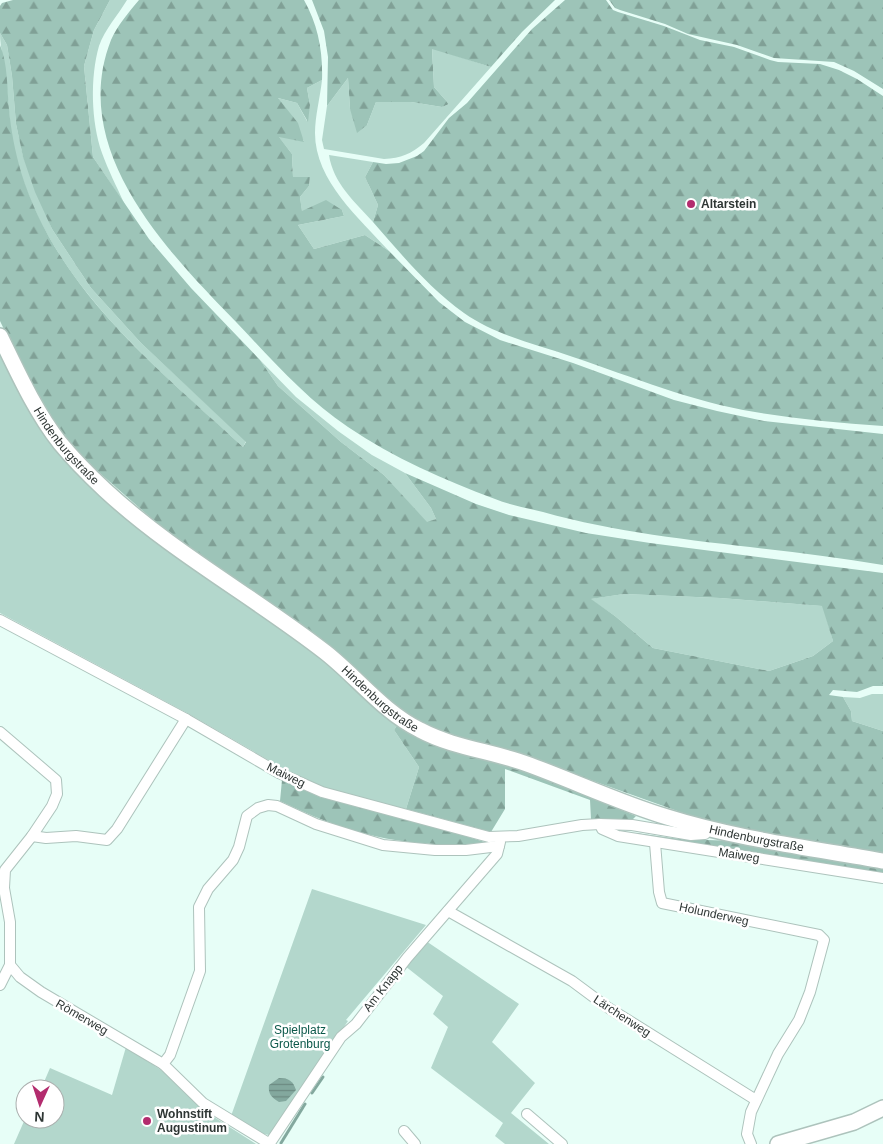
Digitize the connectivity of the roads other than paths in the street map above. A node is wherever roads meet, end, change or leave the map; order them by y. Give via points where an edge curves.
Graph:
1 (0, 336) edge
2 (0, 620) edge
3 (186, 719) junction
4 (0, 732) edge
5 (600, 824) junction
6 (710, 828) junction
7 (32, 836) junction
8 (500, 842) junction
9 (655, 842) junction
10 (883, 861) edge
11 (883, 878) edge
12 (2, 881) edge
13 (448, 911) junction
14 (10, 965) junction
15 (0, 985) edge
16 (162, 1064) junction
17 (756, 1100) junction
18 (883, 1108) edge
19 (527, 1114) dead end
20 (404, 1131) dead end
21 (270, 1144) edge
22 (415, 1144) edge
23 (562, 1144) edge
24 (751, 1144) edge
25 (778, 1144) edge

1 - 6 main road, Hindenburgstraße via 37,409 80,466 170,544 325,652 402,719 459,746 524,762 631,805
2 - 3 street, Maiweg
3 - 7 street via 107,840
3 - 8 street, Maiweg via 279,773 322,792
4 - 7 street via 56,780 57,794 52,806
5 - 6 street, Maiweg via 632,825 691,834 705,834
5 - 8 street, Maiweg
5 - 9 street, Maiweg via 608,833
6 - 10 main road, Hindenburgstraße
7 - 12 street via 5,870
8 - 13 street, Am Knapp via 497,854
8 - 16 street via 466,850 416,850 383,845 316,824 277,806 258,808 247,816 233,860 208,889 199,907 200,971 170,1055
9 - 11 street, Maiweg
9 - 17 street, Holunderweg via 658,892 662,903 819,935 824,940 810,992
12 - 14 street via 10,922
13 - 17 street, Lärchenweg via 572,981 607,1007
13 - 21 street, Am Knapp via 356,1024 341,1036
14 - 15 street
14 - 16 street, Römerweg via 41,992
16 - 21 street, Römerweg via 210,1109
17 - 24 street via 748,1134
18 - 25 main road via 854,1122
19 - 23 street
20 - 22 street

